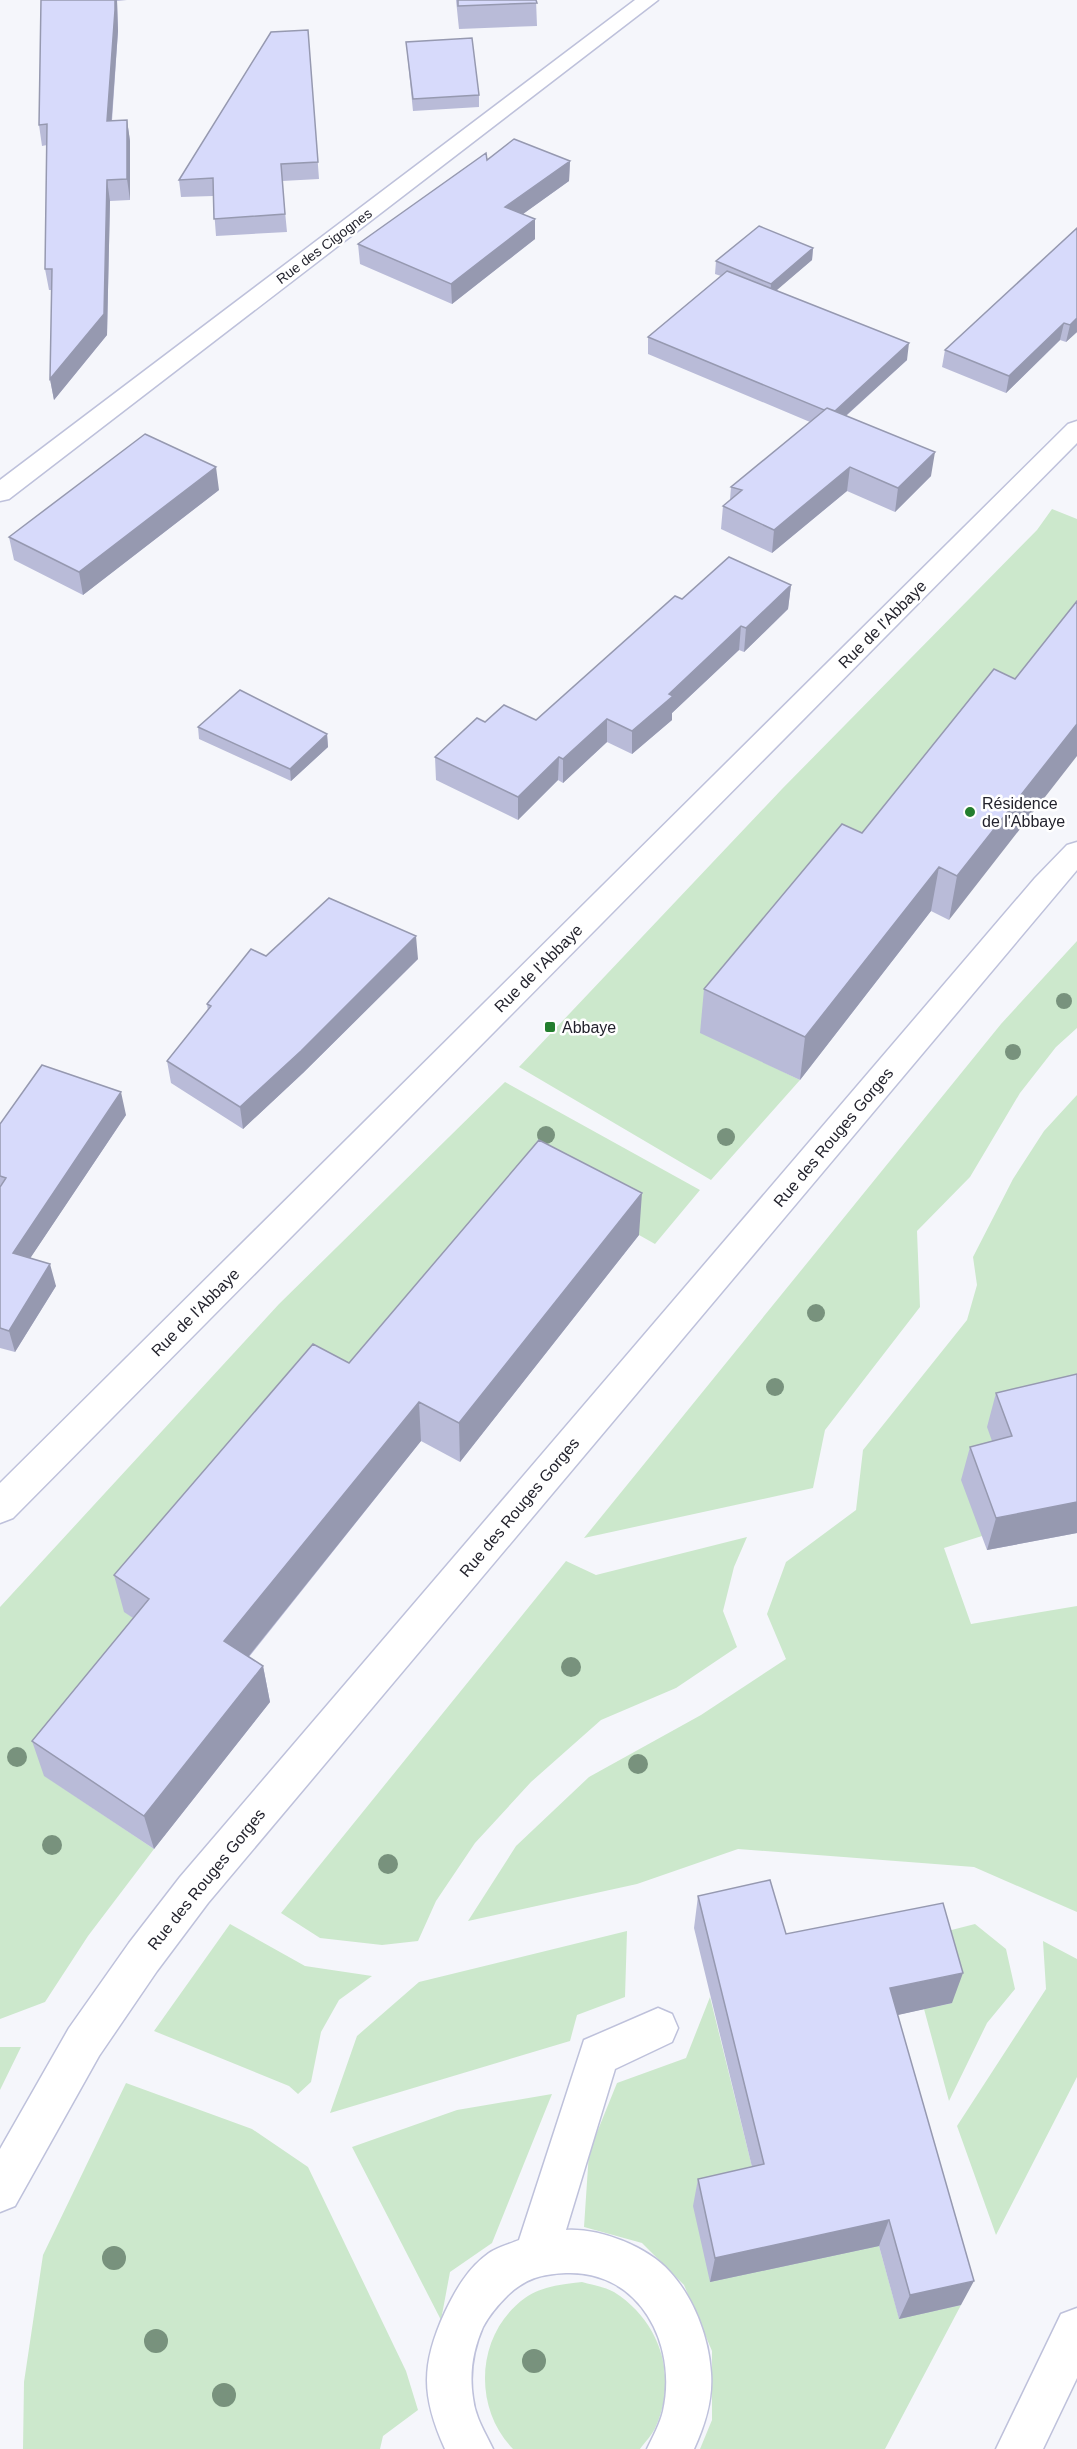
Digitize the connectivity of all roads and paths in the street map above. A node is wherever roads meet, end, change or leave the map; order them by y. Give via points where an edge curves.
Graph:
1 (648, 0) edge
2 (1077, 429) edge
3 (1, 488) edge
4 (1077, 852) edge
5 (0, 1507) edge
6 (658, 2028) dead end
7 (0, 2191) edge
8 (537, 2252) junction
9 (1077, 2330) edge
10 (470, 2449) edge
11 (670, 2449) edge
12 (1019, 2449) edge

1 - 3 street, Rue des Cigognes
2 - 5 street, Rue de l'Abbaye
4 - 7 street, Rue des Rouges Gorges via 194,1890 84,2042
6 - 8 street via 599,2055
8 - 10 street via 505,2267 478,2292 459,2324 449,2361 450,2400 461,2438
8 - 11 street via 576,2248 614,2258 647,2280 673,2312 688,2352 690,2395
9 - 12 street

